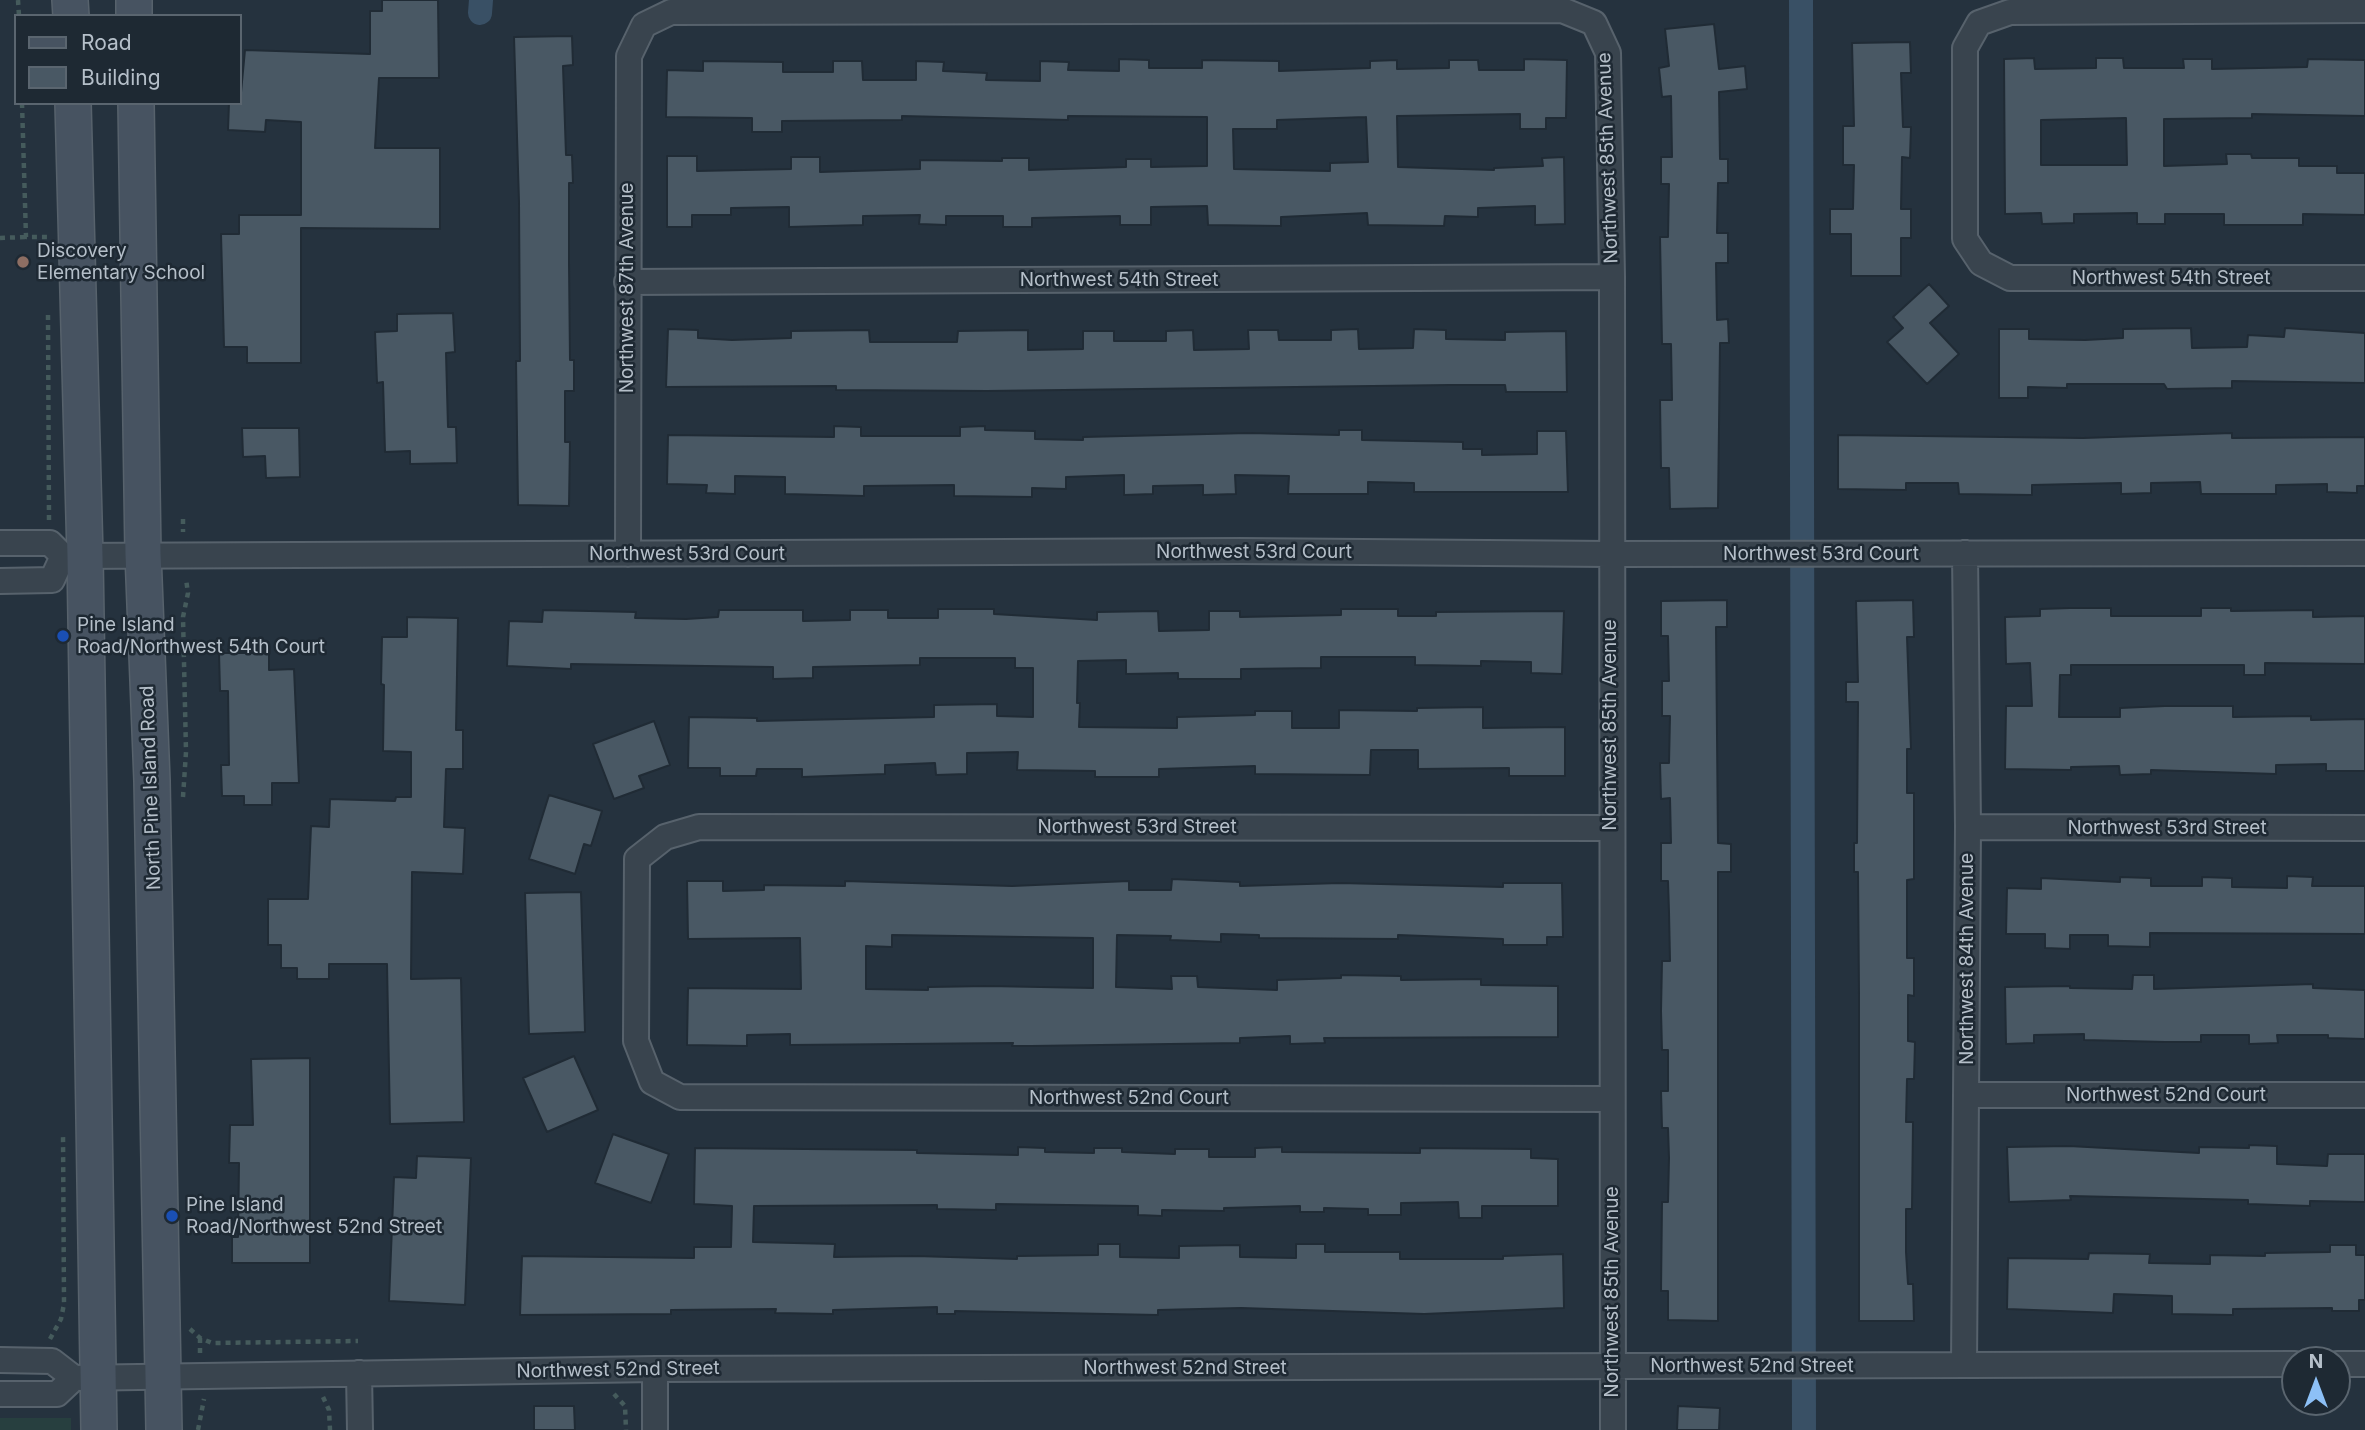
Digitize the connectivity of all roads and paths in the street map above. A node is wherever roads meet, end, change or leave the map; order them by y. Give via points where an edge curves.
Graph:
1 (2365, 10) edge
2 (1594, 23) joint
3 (22, 105) edge
4 (73, 105) edge
5 (136, 105) edge
6 (26, 237) junction
7 (0, 238) edge
8 (55, 238) dead end
9 (1612, 278) junction
10 (2365, 278) edge
11 (627, 282) junction
12 (48, 312) dead end
13 (183, 519) dead end
14 (0, 543) edge
15 (66, 551) junction
16 (2365, 553) edge
17 (143, 554) junction
18 (628, 554) junction
19 (1610, 554) junction
20 (1965, 554) junction
21 (184, 555) junction
22 (0, 581) edge
23 (183, 801) dead end
24 (1968, 827) junction
25 (1611, 828) junction
26 (2365, 828) edge
27 (652, 1082) joint
28 (1966, 1095) junction
29 (2365, 1095) edge
30 (1611, 1099) junction
31 (188, 1323) dead end
32 (358, 1341) dead end
33 (0, 1360) edge
34 (2281, 1364) edge
35 (1964, 1365) junction
36 (1613, 1367) junction
37 (655, 1369) junction
38 (359, 1373) junction
39 (164, 1377) junction
40 (86, 1378) junction
41 (0, 1394) edge
42 (99, 1430) edge
43 (164, 1430) edge
44 (359, 1430) edge
45 (655, 1430) edge
46 (1613, 1430) edge

1 - 10 street, Northwest 54th Street via 2010,12 1979,23 1965,48 1965,239 1981,263 2010,278
2 - 9 street, Northwest 85th Avenue via 1608,53
2 - 11 street, Northwest 87th Avenue via 1562,10 671,12 644,25 629,56
3 - 6 path
4 - 15 main road
5 - 17 main road, North Pine Island Road
6 - 7 path
6 - 8 path
9 - 11 street, Northwest 54th Street
9 - 19 street, Northwest 85th Avenue
11 - 18 street, Northwest 87th Avenue
12 - 15 path via 45,337
13 - 21 path
14 - 15 street, Northwest 53rd Court
15 - 17 street, Northwest 53rd Court
15 - 22 street via 52,580
15 - 40 main road
16 - 20 street, Northwest 53rd Court
17 - 21 street, Northwest 53rd Court
17 - 39 main road, North Pine Island Road
18 - 19 street, Northwest 53rd Court
18 - 21 street, Northwest 53rd Court
19 - 20 street, Northwest 53rd Court
19 - 25 street, Northwest 85th Avenue
20 - 24 street, Northwest 84th Avenue
21 - 23 path via 188,593 183,617
24 - 26 street, Northwest 53rd Street
24 - 28 street, Northwest 84th Avenue
25 - 27 street, Northwest 53rd Street via 699,827 665,836 637,859 636,1041
25 - 30 street, Northwest 85th Avenue
27 - 30 street, Northwest 52nd Court via 680,1097
28 - 29 street, Northwest 52nd Court
28 - 35 street, Northwest 84th Avenue
30 - 36 street, Northwest 85th Avenue
31 - 32 path via 192,1332 212,1343
33 - 40 street via 52,1361
34 - 35 street, Northwest 52nd Street
35 - 36 street, Northwest 52nd Street
36 - 37 street, Northwest 52nd Street
36 - 46 street, Northwest 85th Avenue
37 - 38 street, Northwest 52nd Street
37 - 45 street
38 - 39 street, Northwest 52nd Street
38 - 44 street
39 - 40 street, Northwest 52nd Street
39 - 43 main road, North Pine Island Road
40 - 41 street, Northwest 52nd Street via 57,1394
40 - 42 main road

